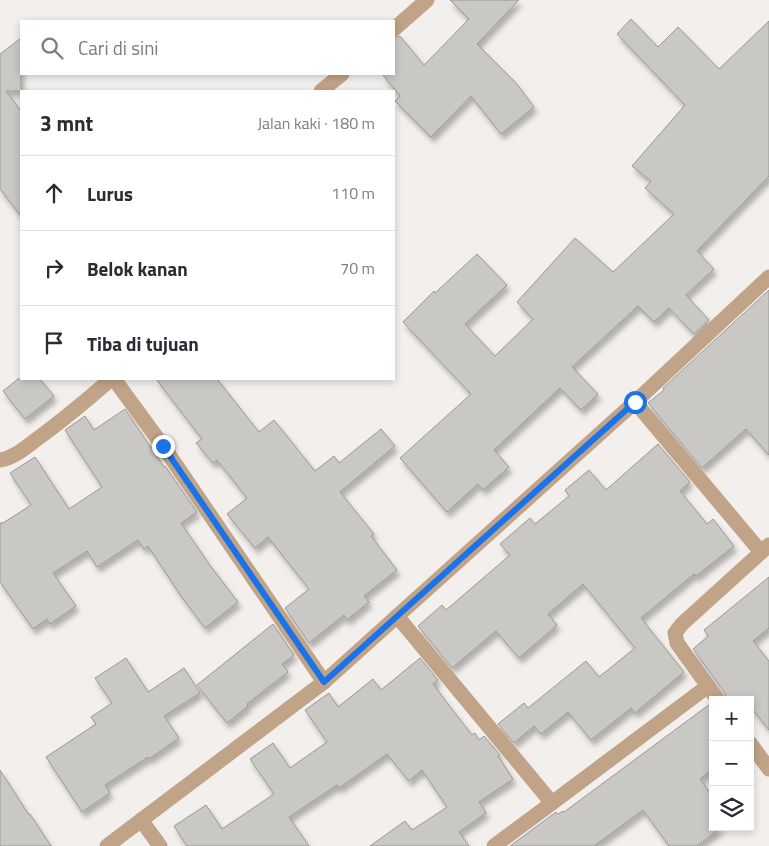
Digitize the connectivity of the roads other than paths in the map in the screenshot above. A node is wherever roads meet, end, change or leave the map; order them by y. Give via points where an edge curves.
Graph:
1 (427, 0) edge
2 (395, 28) edge
3 (341, 75) edge
4 (322, 90) edge
5 (769, 277) edge
6 (111, 380) edge
7 (113, 380) edge
8 (635, 402) junction
9 (0, 460) edge
10 (765, 548) edge
11 (397, 616) junction
12 (324, 682) junction
13 (708, 686) junction
14 (715, 696) edge
15 (754, 748) edge
16 (769, 769) edge
17 (552, 803) junction
18 (141, 820) junction
19 (107, 846) edge
20 (160, 846) edge
21 (494, 846) edge

1 - 2 street
3 - 4 street
5 - 8 street
6 - 9 street via 25,448 6,460
7 - 12 street via 163,446
8 - 10 street
8 - 11 street
10 - 13 street via 675,633 677,643
11 - 12 street
11 - 17 street
12 - 18 street
13 - 14 street
13 - 17 street
15 - 16 street
17 - 21 street
18 - 19 street
18 - 20 street

